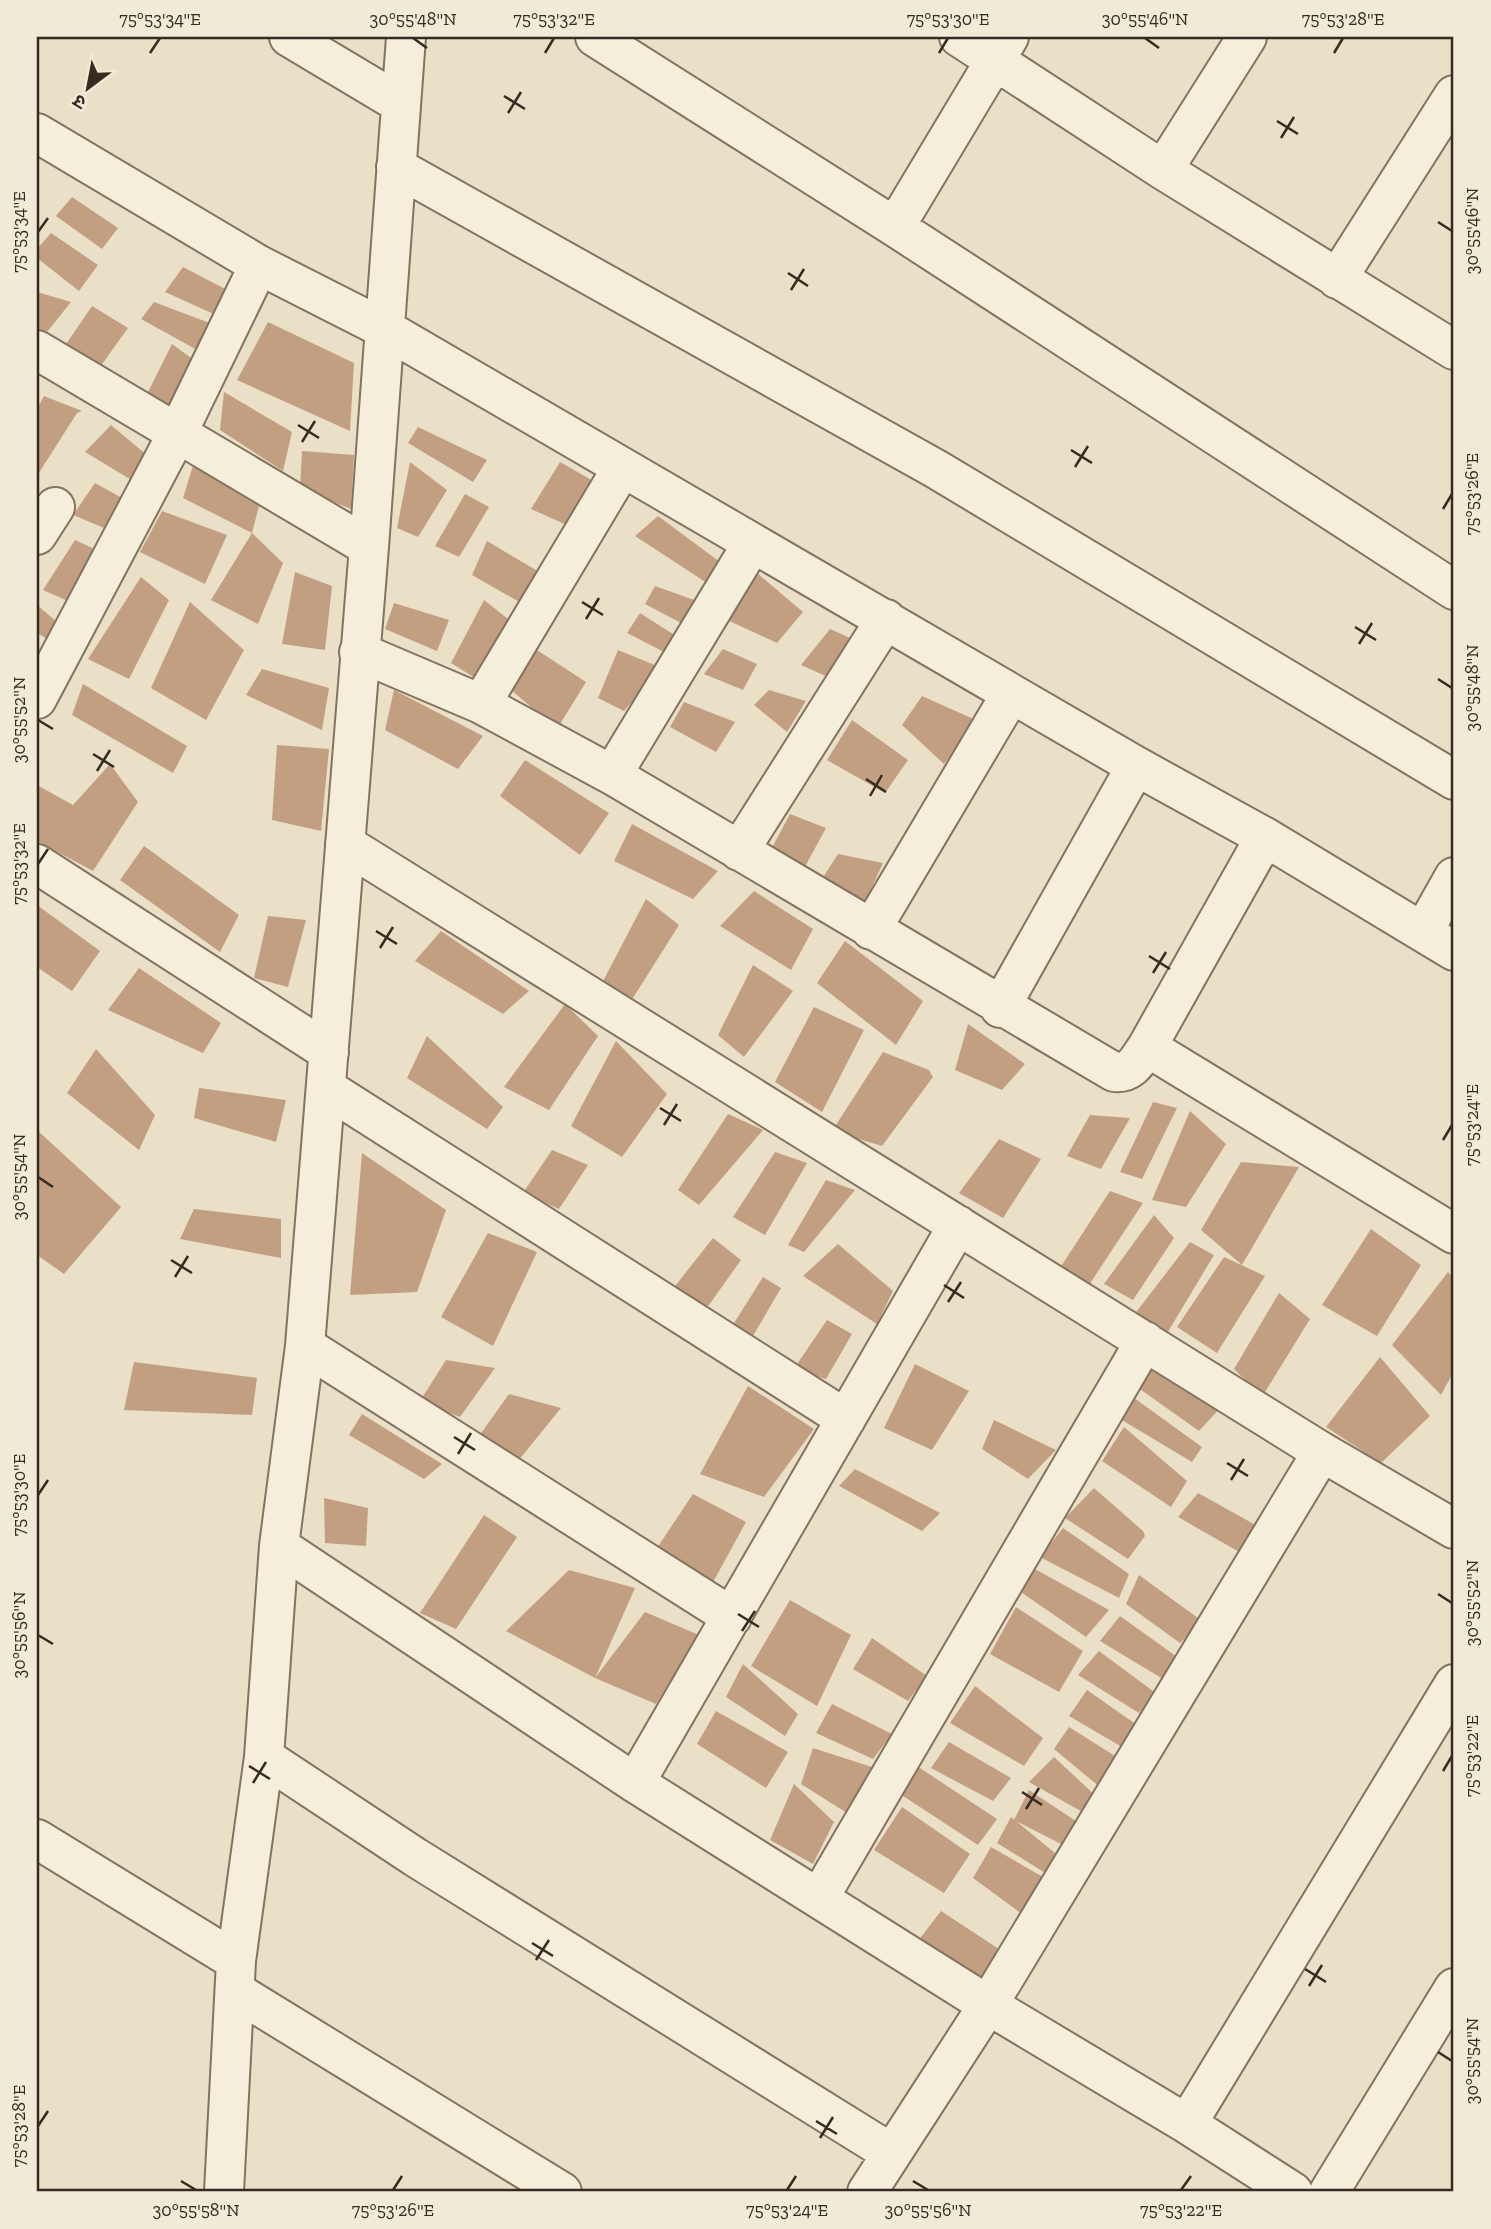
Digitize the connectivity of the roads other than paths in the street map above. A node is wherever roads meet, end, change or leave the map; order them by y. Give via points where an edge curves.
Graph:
1 (289, 37) edge
2 (406, 37) edge
3 (595, 37) edge
4 (958, 37) edge
5 (1247, 37) edge
6 (1001, 48) edge
7 (1454, 95) edge
8 (401, 104) junction
9 (37, 132) edge
10 (396, 167) junction
11 (1163, 170) junction
12 (895, 227) junction
13 (259, 265) junction
14 (1337, 279) junction
15 (385, 329) junction
16 (37, 350) edge
17 (1454, 350) edge
18 (178, 432) junction
19 (622, 468) junction
20 (752, 544) junction
21 (369, 547) junction
22 (1454, 590) edge
23 (886, 618) junction
24 (359, 652) junction
25 (1011, 694) junction
26 (37, 699) edge
27 (481, 704) junction
28 (1136, 766) junction
29 (612, 775) junction
30 (1454, 780) edge
31 (1265, 837) junction
32 (345, 844) junction
33 (739, 851) junction
34 (37, 864) edge
35 (1454, 877) edge
36 (871, 930) junction
37 (1439, 941) edge
38 (1000, 1008) junction
39 (1147, 1048) junction
40 (327, 1070) junction
41 (958, 1225) junction
42 (1454, 1234) edge
43 (1145, 1341) junction
44 (305, 1346) junction
45 (846, 1419) junction
46 (1322, 1452) junction
47 (1454, 1529) edge
48 (279, 1546) junction
49 (732, 1616) junction
50 (1453, 1687) edge
51 (264, 1757) junction
52 (635, 1783) junction
53 (37, 1839) edge
54 (819, 1898) junction
55 (235, 1976) junction
56 (1454, 1988) edge
57 (988, 2005) junction
58 (1187, 2123) junction
59 (891, 2153) junction
60 (228, 2190) edge
61 (562, 2192) edge
62 (867, 2192) edge
63 (1293, 2192) edge
64 (1329, 2192) edge

1 - 8 street
2 - 8 street
3 - 12 street
4 - 6 street
5 - 11 street
6 - 11 street
6 - 12 street
7 - 14 street
8 - 10 street
9 - 13 street
10 - 15 street
10 - 30 street via 936,469
11 - 14 street
12 - 22 street
13 - 15 street
13 - 18 street
14 - 17 street
15 - 19 street
15 - 21 street
16 - 18 street
18 - 21 street
18 - 26 street
19 - 20 street
19 - 27 street
20 - 23 street
20 - 29 street
21 - 24 street
23 - 25 street
23 - 33 street
24 - 27 street
24 - 32 street
25 - 28 street
25 - 36 street
27 - 29 street
28 - 31 street
28 - 38 street
29 - 33 street
31 - 37 street
31 - 39 street
32 - 40 street
32 - 41 street
33 - 36 street
34 - 40 street
35 - 37 street
36 - 38 street
38 - 39 street via 1114,1072 1132,1068
39 - 42 street
40 - 44 street
40 - 45 street
41 - 43 street
41 - 45 street
43 - 46 street
43 - 54 street
44 - 48 street
44 - 49 street
45 - 49 street
46 - 47 street
46 - 57 street
48 - 51 street
48 - 52 street
49 - 52 street
50 - 58 street
51 - 55 street
51 - 59 street via 426,1864
52 - 54 street
53 - 55 street
54 - 57 street
55 - 60 street
55 - 61 street
56 - 64 street
57 - 58 street
57 - 59 street
58 - 63 street
59 - 62 street

